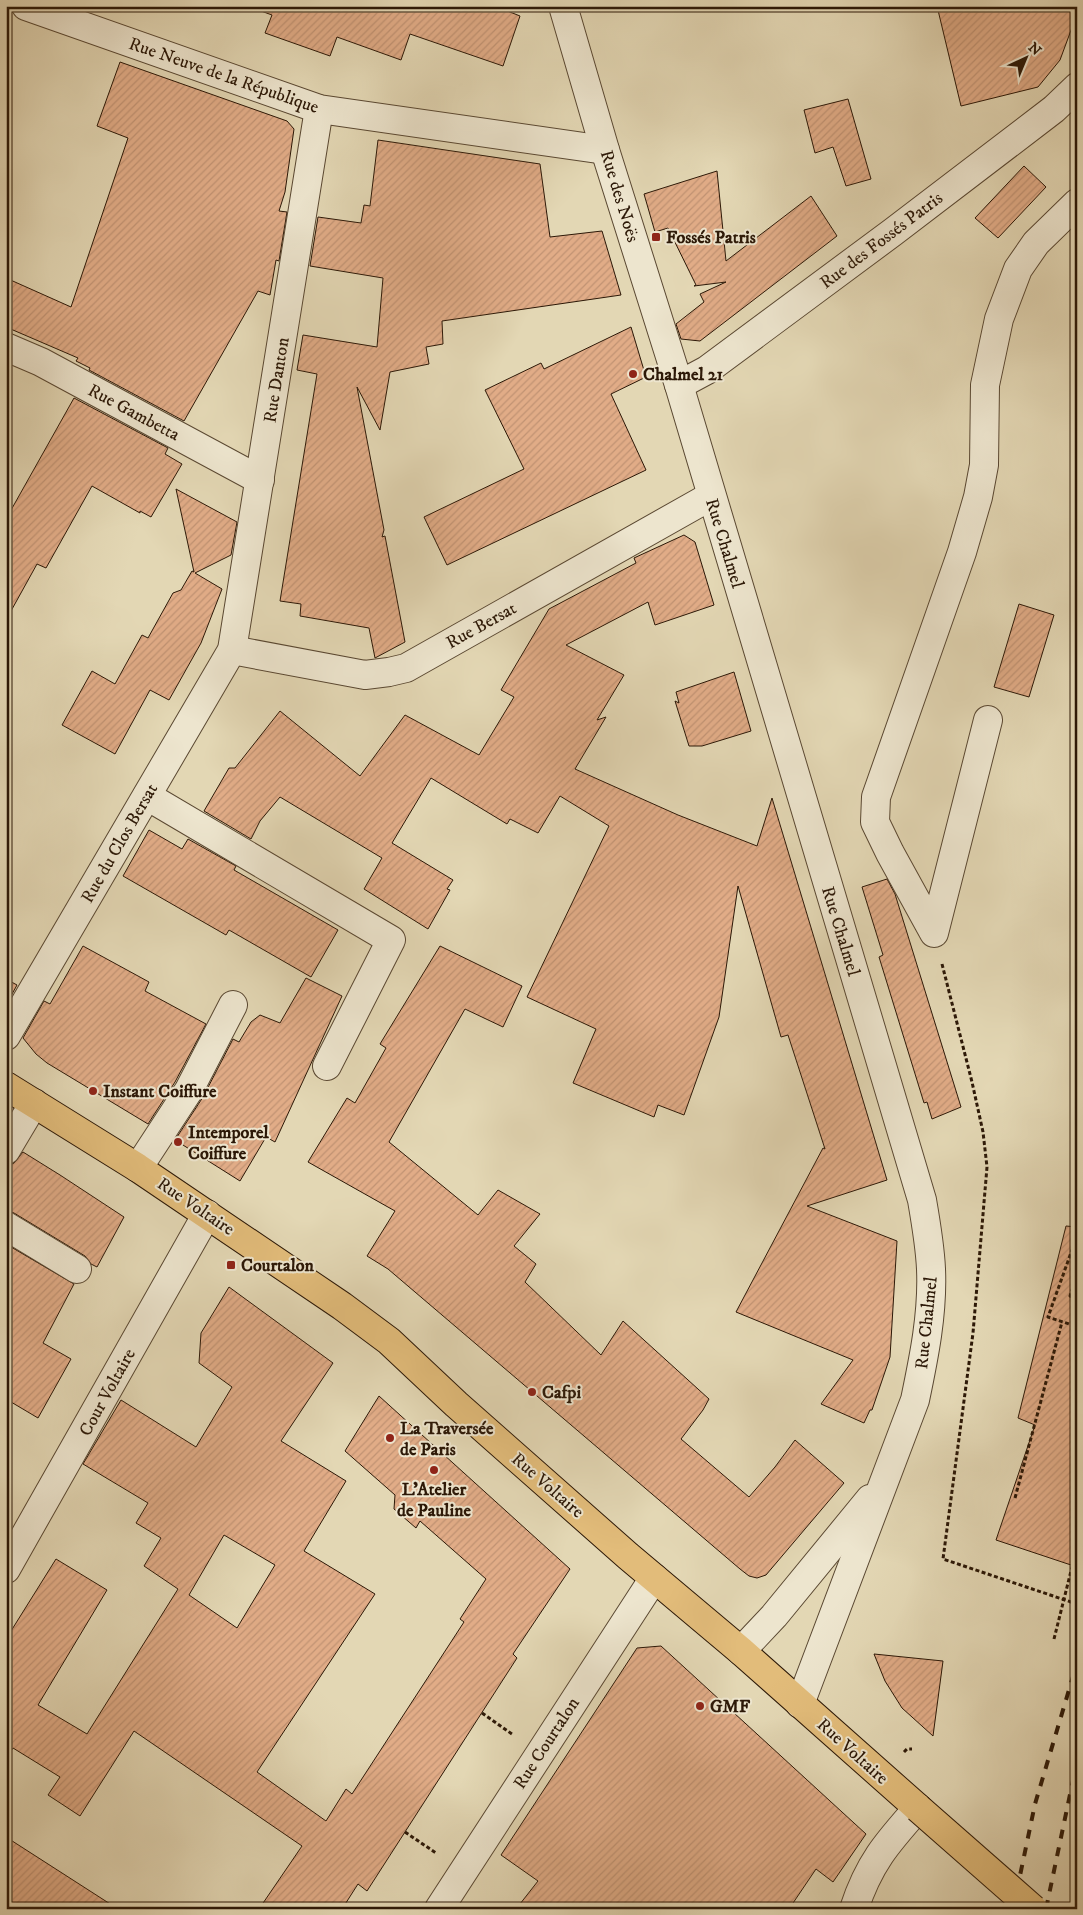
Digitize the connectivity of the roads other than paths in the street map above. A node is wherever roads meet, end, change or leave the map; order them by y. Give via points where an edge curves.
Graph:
1 (26, 6) edge
2 (562, 6) edge
3 (1077, 87) edge
4 (319, 110) junction
5 (605, 150) junction
6 (1077, 203) edge
7 (6, 347) edge
8 (679, 385) junction
9 (260, 480) junction
10 (711, 496) junction
11 (232, 650) junction
12 (988, 720) dead end
13 (147, 796) junction
14 (233, 1005) dead end
15 (6, 1036) edge
16 (327, 1066) dead end
17 (6, 1086) edge
18 (34, 1103) junction
19 (6, 1150) edge
20 (138, 1168) junction
21 (207, 1214) junction
22 (6, 1226) edge
23 (77, 1269) dead end
24 (886, 1481) junction
25 (6, 1569) edge
26 (654, 1578) junction
27 (741, 1651) junction
28 (800, 1704) junction
29 (918, 1808) junction
30 (439, 1909) edge
31 (854, 1909) edge
32 (1034, 1909) edge

1 - 4 street, Rue Neuve de la République
2 - 5 street, Rue des Noës
3 - 8 street, Rue des Fossés Patris via 1054,109 893,232 707,370
4 - 5 street, Rue Neuve de la République
4 - 9 street, Rue Danton
5 - 8 street, Rue des Noës
6 - 12 street via 1036,243 1022,263 999,319 985,385 984,465 978,497 962,552 876,797 875,822 934,933
7 - 9 street, Rue Gambetta via 41,362
8 - 10 street, Rue Chalmel
9 - 11 street, Rue Danton
10 - 11 street, Rue Bersat via 406,668 365,675
10 - 24 street, Rue Chalmel via 922,1200 932,1270 925,1350 915,1400
11 - 13 street, Rue du Clos Bersat
13 - 15 street, Rue du Clos Bersat
13 - 16 street via 391,940
14 - 20 street via 189,1090
17 - 18 main road, Rue Voltaire
18 - 19 street
18 - 20 main road, Rue Voltaire
20 - 21 main road, Rue Voltaire
21 - 25 street, Cour Voltaire
21 - 26 main road, Rue Voltaire via 389,1341
22 - 23 street
24 - 27 street, Rue Chalmel
24 - 28 street, Rue Chalmel
26 - 27 main road, Rue Voltaire
26 - 30 street, Rue Courtalon
27 - 28 main road, Rue Voltaire
28 - 29 main road, Rue Voltaire
29 - 31 street via 874,1862 861,1886
29 - 32 main road, Rue Voltaire, bridge

